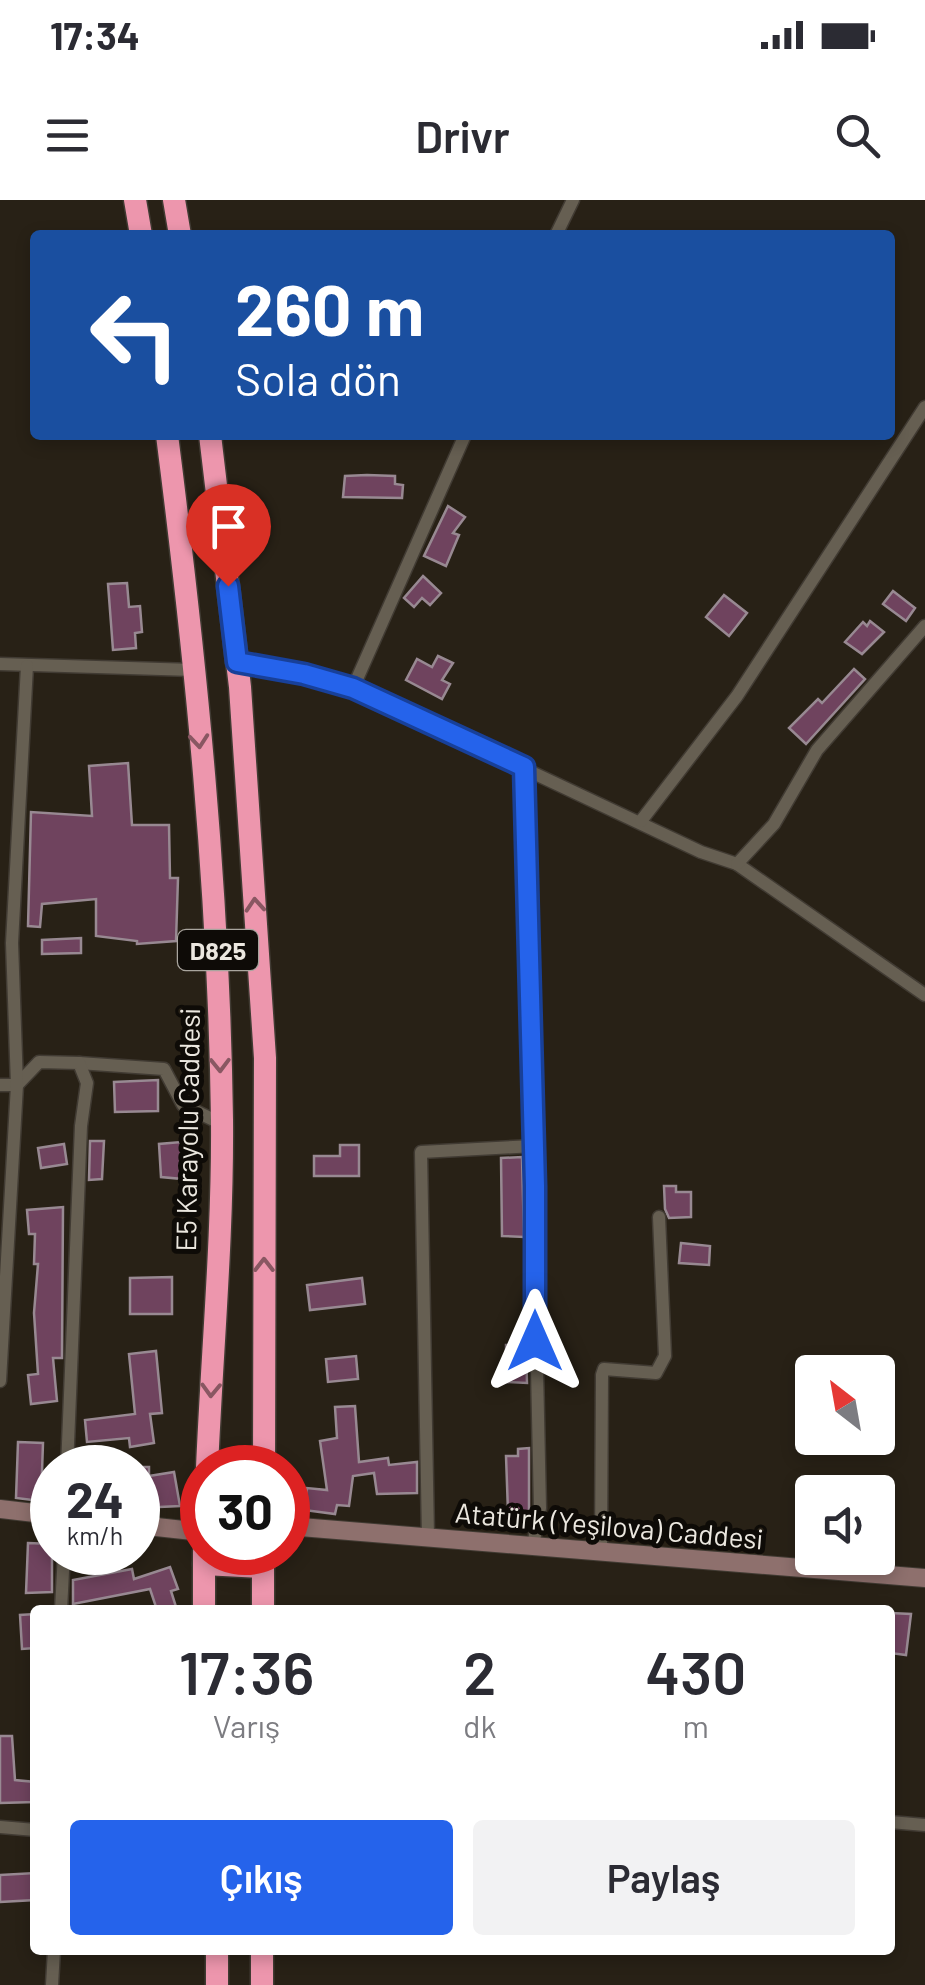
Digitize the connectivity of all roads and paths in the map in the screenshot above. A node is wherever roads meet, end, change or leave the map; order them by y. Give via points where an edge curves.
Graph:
1 (135, 200) edge
2 (174, 200) edge
3 (572, 200) edge
4 (140, 230) edge
5 (179, 230) edge
6 (558, 230) edge
7 (925, 407) edge
8 (168, 440) edge
9 (211, 440) edge
10 (463, 440) edge
11 (925, 626) edge
12 (237, 662) junction
13 (0, 664) edge
14 (27, 666) junction
15 (193, 670) junction
16 (353, 688) junction
17 (524, 767) junction
18 (642, 821) junction
19 (737, 864) junction
20 (925, 995) edge
21 (79, 1062) junction
22 (17, 1084) junction
23 (0, 1086) edge
24 (222, 1124) junction
25 (534, 1146) junction
26 (658, 1218) dead end
27 (0, 1381) edge
28 (68, 1445) edge
29 (208, 1445) edge
30 (264, 1445) edge
31 (0, 1510) edge
32 (30, 1513) edge
33 (310, 1528) edge
34 (428, 1537) junction
35 (533, 1546) junction
36 (601, 1552) junction
37 (63, 1575) edge
38 (204, 1575) edge
39 (263, 1575) edge
40 (925, 1578) edge
41 (61, 1605) edge
42 (204, 1605) edge
43 (263, 1605) edge
44 (895, 1822) edge
45 (925, 1825) edge
46 (0, 1827) edge
47 (30, 1830) edge
48 (54, 1955) edge
49 (217, 1955) edge
50 (262, 1955) edge
51 (52, 1985) edge
52 (217, 1985) edge
53 (262, 1985) edge

1 - 4 highway
2 - 5 highway
3 - 6 street
7 - 18 street via 737,696
8 - 15 highway, E5 Karayolu Caddesi / D825
9 - 12 highway, D825
10 - 16 street
11 - 19 street via 817,750 774,824
12 - 16 street
30 -> 12 highway, D825 via 265,1058
13 - 14 street
14 - 15 street
14 - 22 street via 12,943
15 -> 24 highway, E5 Karayolu Caddesi / D825 via 218,943
16 - 17 street
17 - 18 street
17 - 25 street
18 - 19 street
19 - 20 street
21 - 22 street via 39,1062
21 - 24 street via 164,1069 183,1105
21 - 28 street via 88,1083
22 - 23 street
22 - 27 street
24 -> 29 highway, E5 Karayolu Caddesi / D825
25 - 34 street via 421,1152
25 - 35 street via 540,1508
26 - 36 street via 665,1356 656,1373 604,1370 602,1376
31 - 32 street
33 - 34 street, Atatürk (Yeşilova) Caddesi
34 - 35 street, Atatürk (Yeşilova) Caddesi
35 - 36 street, Atatürk (Yeşilova) Caddesi
36 - 40 street, Atatürk (Yeşilova) Caddesi
37 - 41 street
38 - 42 highway
39 - 43 highway
44 - 45 street
46 - 47 street
48 - 51 street
49 - 52 highway
50 - 53 highway

